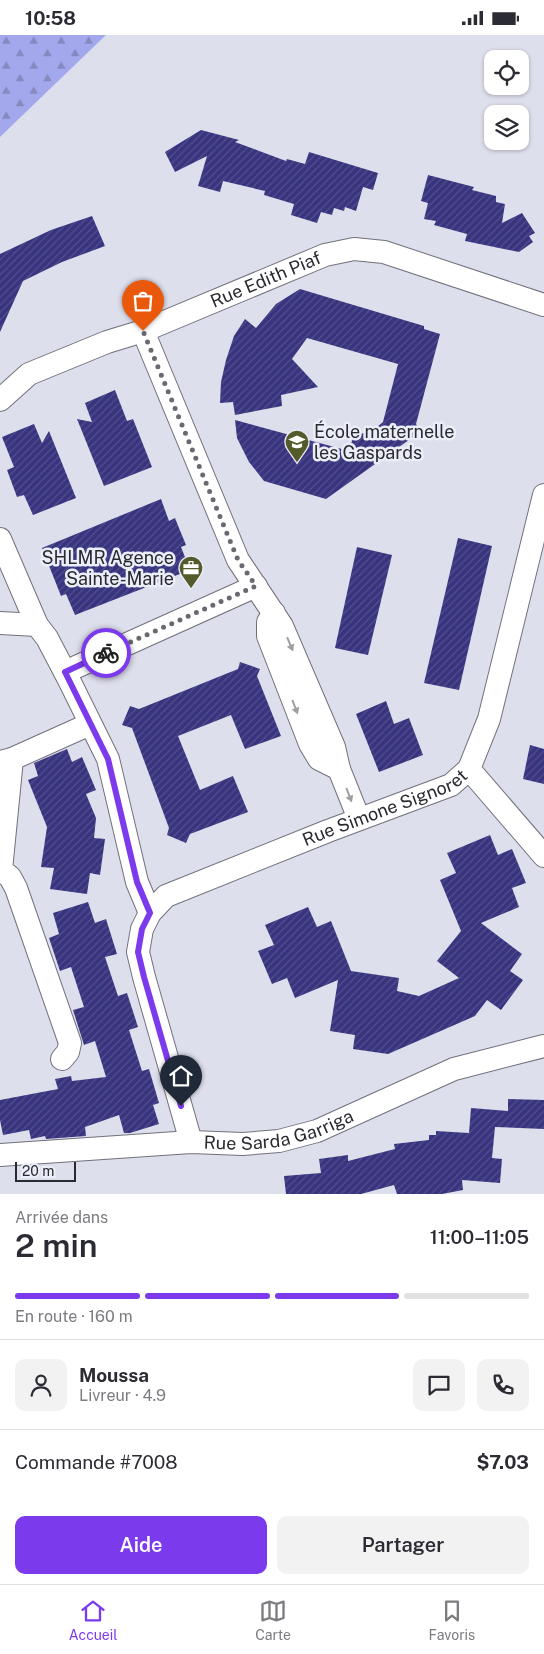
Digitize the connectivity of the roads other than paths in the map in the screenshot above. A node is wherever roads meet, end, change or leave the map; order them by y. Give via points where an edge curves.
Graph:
1 (544, 305) edge
2 (143, 331) junction
3 (0, 400) edge
4 (544, 495) edge
5 (0, 539) edge
6 (256, 586) junction
7 (0, 623) edge
8 (38, 625) junction
9 (65, 672) junction
10 (90, 724) junction
11 (6, 761) edge
12 (469, 769) junction
13 (358, 819) junction
14 (544, 856) edge
15 (150, 913) junction
16 (544, 1046) edge
17 (62, 1059) dead end
18 (191, 1142) junction
19 (0, 1155) edge

1 - 2 street, Rue Edith Piaf via 384,252 354,249 325,255
2 - 3 street, Rue Edith Piaf via 29,374
2 - 6 street via 238,560
4 - 12 street, Rue Simone Signoret via 490,719
5 - 8 street
6 - 9 street
6 -> 13 street via 282,626 334,747
7 - 8 street
8 - 9 street
9 - 10 street
10 - 11 street
10 - 15 street via 108,759 137,882
11 - 17 street via 1,871 10,877 16,888 70,1043
12 - 13 street, Rue Simone Signoret via 451,785
12 - 14 street
13 - 15 street, Rue Simone Signoret via 166,896
15 - 18 street via 142,929 138,952
16 - 18 street, Rue Sarda Garriga via 454,1069 317,1131 279,1141 243,1145
18 - 19 street, Rue Sarda Garriga

